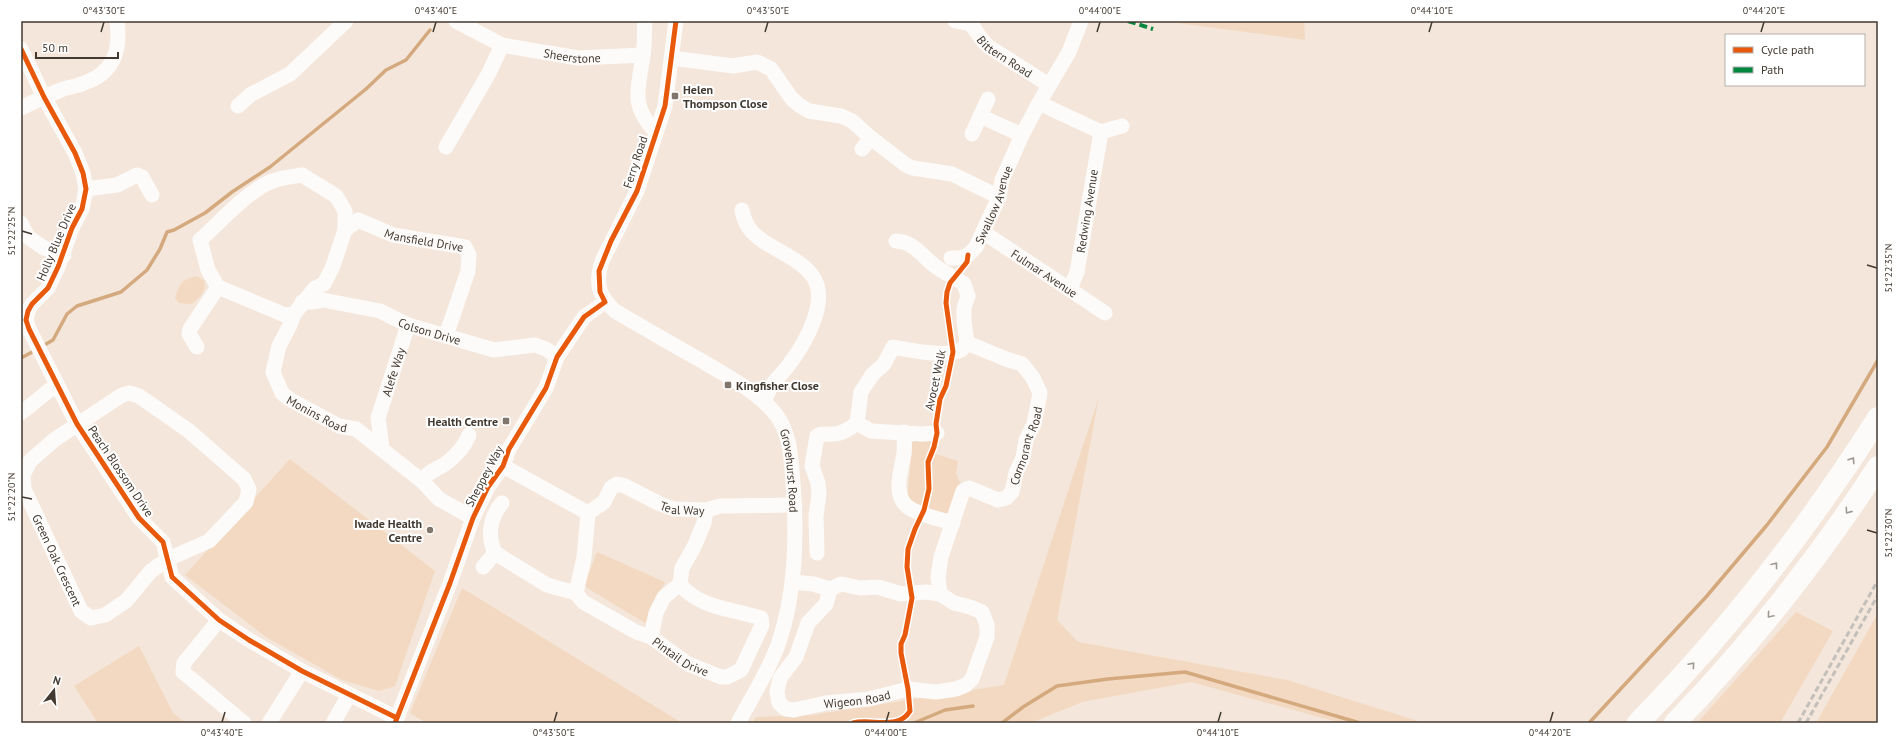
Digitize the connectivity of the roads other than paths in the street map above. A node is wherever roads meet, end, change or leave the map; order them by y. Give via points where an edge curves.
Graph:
1 (117, 21) edge
2 (346, 21) edge
3 (456, 21) edge
4 (645, 21) edge
5 (676, 21) edge
6 (1081, 21) edge
7 (960, 22) edge
8 (502, 45) junction
9 (21, 49) edge
10 (643, 55) junction
11 (672, 58) junction
12 (1050, 85) junction
13 (44, 97) junction
14 (988, 99) dead end
15 (1039, 103) junction
16 (238, 106) dead end
17 (21, 108) edge
18 (980, 116) junction
19 (1122, 126) dead end
20 (655, 131) junction
21 (1101, 132) junction
22 (972, 134) dead end
23 (1022, 135) junction
24 (446, 147) dead end
25 (86, 189) junction
26 (152, 195) dead end
27 (999, 197) junction
28 (740, 218) dead end
29 (21, 223) edge
30 (345, 230) junction
31 (984, 232) junction
32 (896, 241) dead end
33 (64, 255) junction
34 (951, 258) dead end
35 (218, 287) junction
36 (1070, 289) junction
37 (605, 302) junction
38 (298, 308) junction
39 (1105, 313) dead end
40 (408, 325) junction
41 (29, 329) joint
42 (446, 336) junction
43 (967, 343) junction
44 (197, 346) dead end
45 (558, 357) junction
46 (57, 384) junction
47 (764, 401) junction
48 (21, 413) edge
49 (378, 418) junction
50 (1878, 418) edge
51 (857, 423) junction
52 (77, 424) junction
53 (356, 429) junction
54 (904, 432) junction
55 (937, 433) dead end
56 (469, 435) dead end
57 (382, 448) junction
58 (503, 466) junction
59 (1878, 467) edge
60 (422, 481) junction
61 (502, 503) dead end
62 (795, 505) junction
63 (706, 510) junction
64 (588, 513) junction
65 (473, 518) junction
66 (953, 523) junction
67 (495, 553) junction
68 (817, 553) dead end
69 (168, 559) junction
70 (483, 567) dead end
71 (793, 582) junction
72 (680, 584) junction
73 (830, 589) junction
74 (576, 593) junction
75 (940, 594) junction
76 (219, 620) junction
77 (651, 637) junction
78 (302, 671) junction
79 (349, 695) junction
80 (396, 720) edge
81 (244, 723) edge
82 (269, 723) edge
83 (333, 723) edge
84 (738, 723) edge
85 (1638, 723) edge
86 (1675, 723) edge

1 - 13 street via 116,54 103,73 86,83
2 - 16 street via 290,74 250,95
3 - 8 street, Sheerstone
4 - 10 street
5 - 11 street, Ferry Road
6 - 12 street, Swallow Avenue via 1069,52
7 - 12 street, Bittern Road via 971,24 989,47
8 - 10 street, Sheerstone via 578,58
8 - 24 street via 489,73
9 - 13 street, Holly Blue Drive
10 - 20 street via 637,97 640,110
11 - 20 street, Ferry Road via 665,106
11 - 27 street via 733,66 757,62 771,69 799,105 809,111 852,120 866,143 913,168 952,174
12 - 15 street, Swallow Avenue
13 - 17 street
13 - 25 street, Holly Blue Drive via 74,152 83,173
14 - 18 street
15 - 21 street
15 - 23 street, Swallow Avenue
18 - 22 street
18 - 23 street
19 - 21 street
20 - 37 street, Ferry Road via 637,191 611,241 599,271 600,292
21 - 36 street, Redwing Avenue via 1077,272
23 - 27 street, Swallow Avenue via 1002,180
25 - 26 street via 117,185 137,175 142,177
25 - 33 street, Holly Blue Drive via 82,209 72,228
27 - 31 street, Swallow Avenue
28 - 47 street via 750,232 812,275 820,296 815,318 807,336 789,365 772,385
29 - 33 street via 28,237 44,248
30 - 35 street via 345,211 336,196 314,181 302,175 284,177 264,185 200,240 208,270
30 - 38 street via 324,284 315,288
30 - 42 street, Mansfield Drive via 358,220 393,235 464,248 469,255 468,271
31 - 34 street, Swallow Avenue via 968,255
31 - 36 street, Fulmar Avenue
32 - 43 street via 902,241 920,252 934,266 964,284 968,296 964,308
33 - 41 street, Holly Blue Drive via 48,288 28,311 26,320
35 - 38 street via 285,315
35 - 44 street via 190,329 189,334
36 - 39 street, Fulmar Avenue
37 - 45 street, Sheppey Way via 584,318
37 - 47 street, Grovehurst Road via 615,312 725,375
38 - 40 street, Colson Drive via 323,300 380,311
38 - 53 street, Monins Road via 279,346 273,372 282,392 289,399 339,426
40 - 42 street, Colson Drive
40 - 49 street, Alefe Way
41 - 46 street, Peach Blossom Drive
42 - 45 street, Colson Drive via 494,350 535,345
43 - 51 street via 962,350 953,352 893,347 884,364 872,375 861,392
43 - 66 street, Cormorant Road via 1022,364 1040,393 1036,417 1026,440 1012,492 1006,498 998,500 969,488 963,491
45 - 58 street, Sheppey Way via 546,388 509,449
46 - 48 street
46 - 52 street, Peach Blossom Drive
47 - 62 street, Grovehurst Road via 778,417 788,441
49 - 53 street
49 - 57 street, Alefe Way
85 -> 50 highway via 1728,623 1776,564 1849,464
51 - 54 street via 871,431
51 - 68 street via 846,431 822,433 817,436 812,466 819,494 816,516
52 - 69 street, Peach Blossom Drive via 139,518 163,542
52 - 69 street, Green Oak Crescent via 122,395 136,394 189,431 244,479 249,489 246,502 209,541
52 - 69 street, Green Oak Crescent via 30,461 24,470 22,480 81,611 91,618 105,615 126,601 151,572
53 - 57 street, Monins Road
54 - 55 street
54 - 66 street via 899,484 903,503 911,509
56 - 60 street via 465,447 425,476
57 - 60 street, Monins Road
58 - 64 street
58 - 65 street, Sheppey Way via 488,487
59 -> 86 highway via 1776,608
60 - 65 street, Monins Road via 439,499
61 - 67 street via 490,526 489,537
62 - 63 street, Teal Way via 720,506
62 - 71 street, Grovehurst Road
63 - 64 street, Teal Way via 674,509 617,484 611,488 604,502
63 - 72 street via 704,523 682,568
64 - 74 street via 584,558
65 - 80 street, Sheppey Way
66 - 75 street, Cormorant Road via 941,557 938,577
67 - 70 street
67 - 74 street, Pintail Drive via 547,585
69 - 76 street, Peach Blossom Drive via 172,577
71 - 73 street
71 - 84 street, Grovehurst Road via 787,617 777,646 762,681
72 - 77 street via 664,597 656,613
72 - 77 street, Pintail Drive via 686,592 700,601 761,618 762,625 741,670 728,678 712,674 688,664
73 - 75 street via 841,584 860,588 878,587 901,594
73 - 75 street, Wigeon Road via 826,604 808,623 796,657 780,678 777,692 779,703 786,709 869,699 908,689 936,692 966,685 972,679 976,668 987,625 982,612 970,606 954,603
74 - 77 street, Pintail Drive via 583,602 613,620
76 - 78 street, Peach Blossom Drive
76 - 81 street via 184,663 183,672
78 - 79 street, Peach Blossom Drive
78 - 82 street
79 - 80 street, Peach Blossom Drive
79 - 83 street

